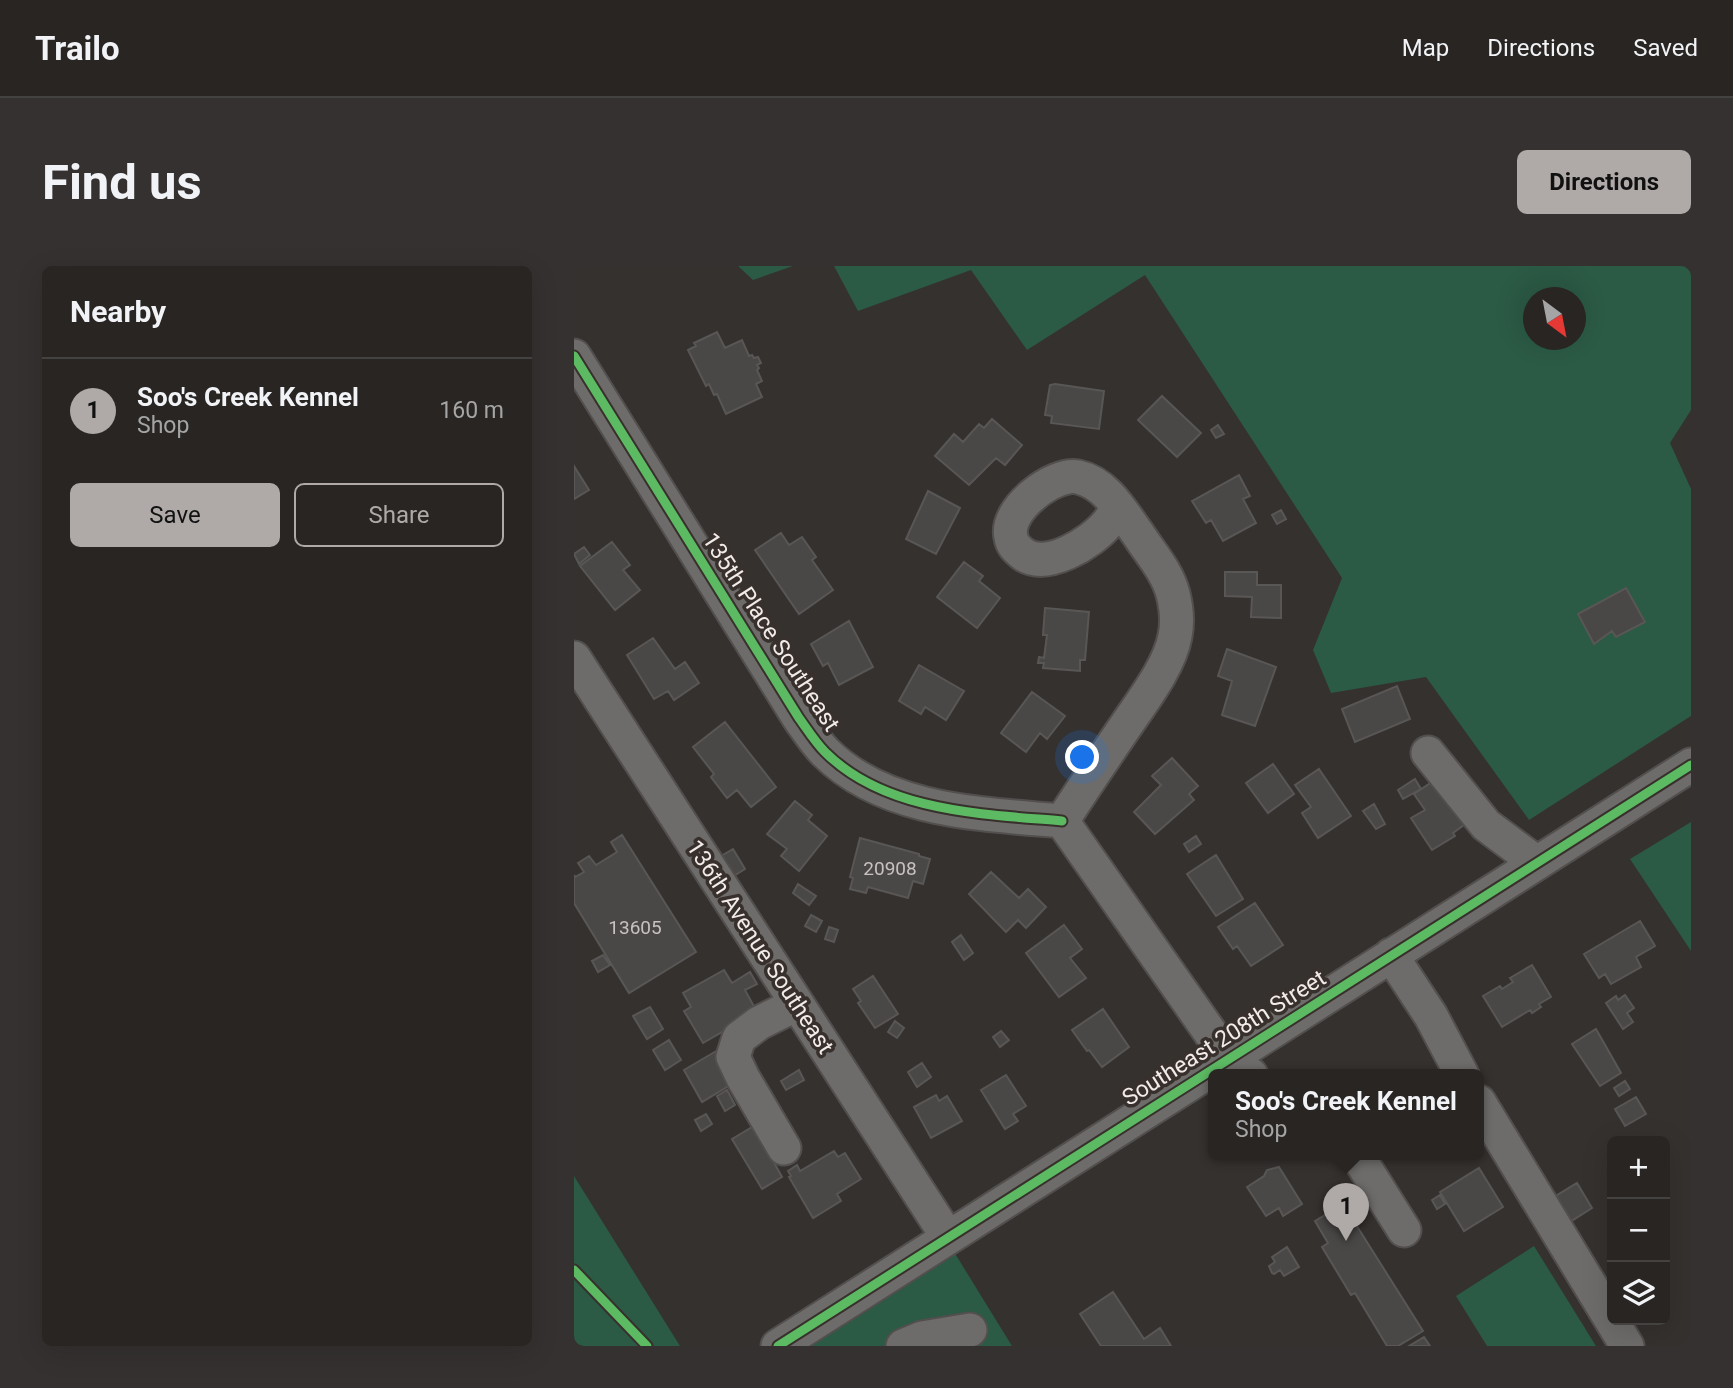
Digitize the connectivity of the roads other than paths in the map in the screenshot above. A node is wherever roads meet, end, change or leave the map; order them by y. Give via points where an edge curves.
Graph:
1 (574, 356) edge
2 (1118, 507) dead end
3 (574, 658) edge
4 (1428, 753) dead end
5 (1691, 765) edge
6 (1062, 821) junction
7 (1537, 863) junction
8 (1391, 955) junction
9 (797, 1004) junction
10 (1239, 1067) edge
11 (1459, 1069) edge
12 (1208, 1085) edge
13 (1484, 1110) edge
14 (784, 1148) dead end
15 (1360, 1160) edge
16 (1404, 1230) dead end
17 (947, 1236) junction
18 (970, 1330) dead end
19 (778, 1346) edge
20 (903, 1346) edge
21 (1627, 1346) edge

1 - 6 street, 135th Place Southeast via 799,718 825,752 860,778 906,798 952,811
2 - 6 street via 1167,577 1173,594 1175,637 1162,670
3 - 9 street, 136th Avenue Southeast
4 - 7 street via 1486,825
5 - 7 street, Southeast 208th Street
6 - 10 street
7 - 8 street, Southeast 208th Street
8 - 10 street, Southeast 208th Street
8 - 11 street
9 - 14 street via 739,1038 733,1057
9 - 17 street, 136th Avenue Southeast
12 - 17 street, Southeast 208th Street
13 - 21 street
15 - 16 street
17 - 19 street, Southeast 208th Street
18 - 20 street

